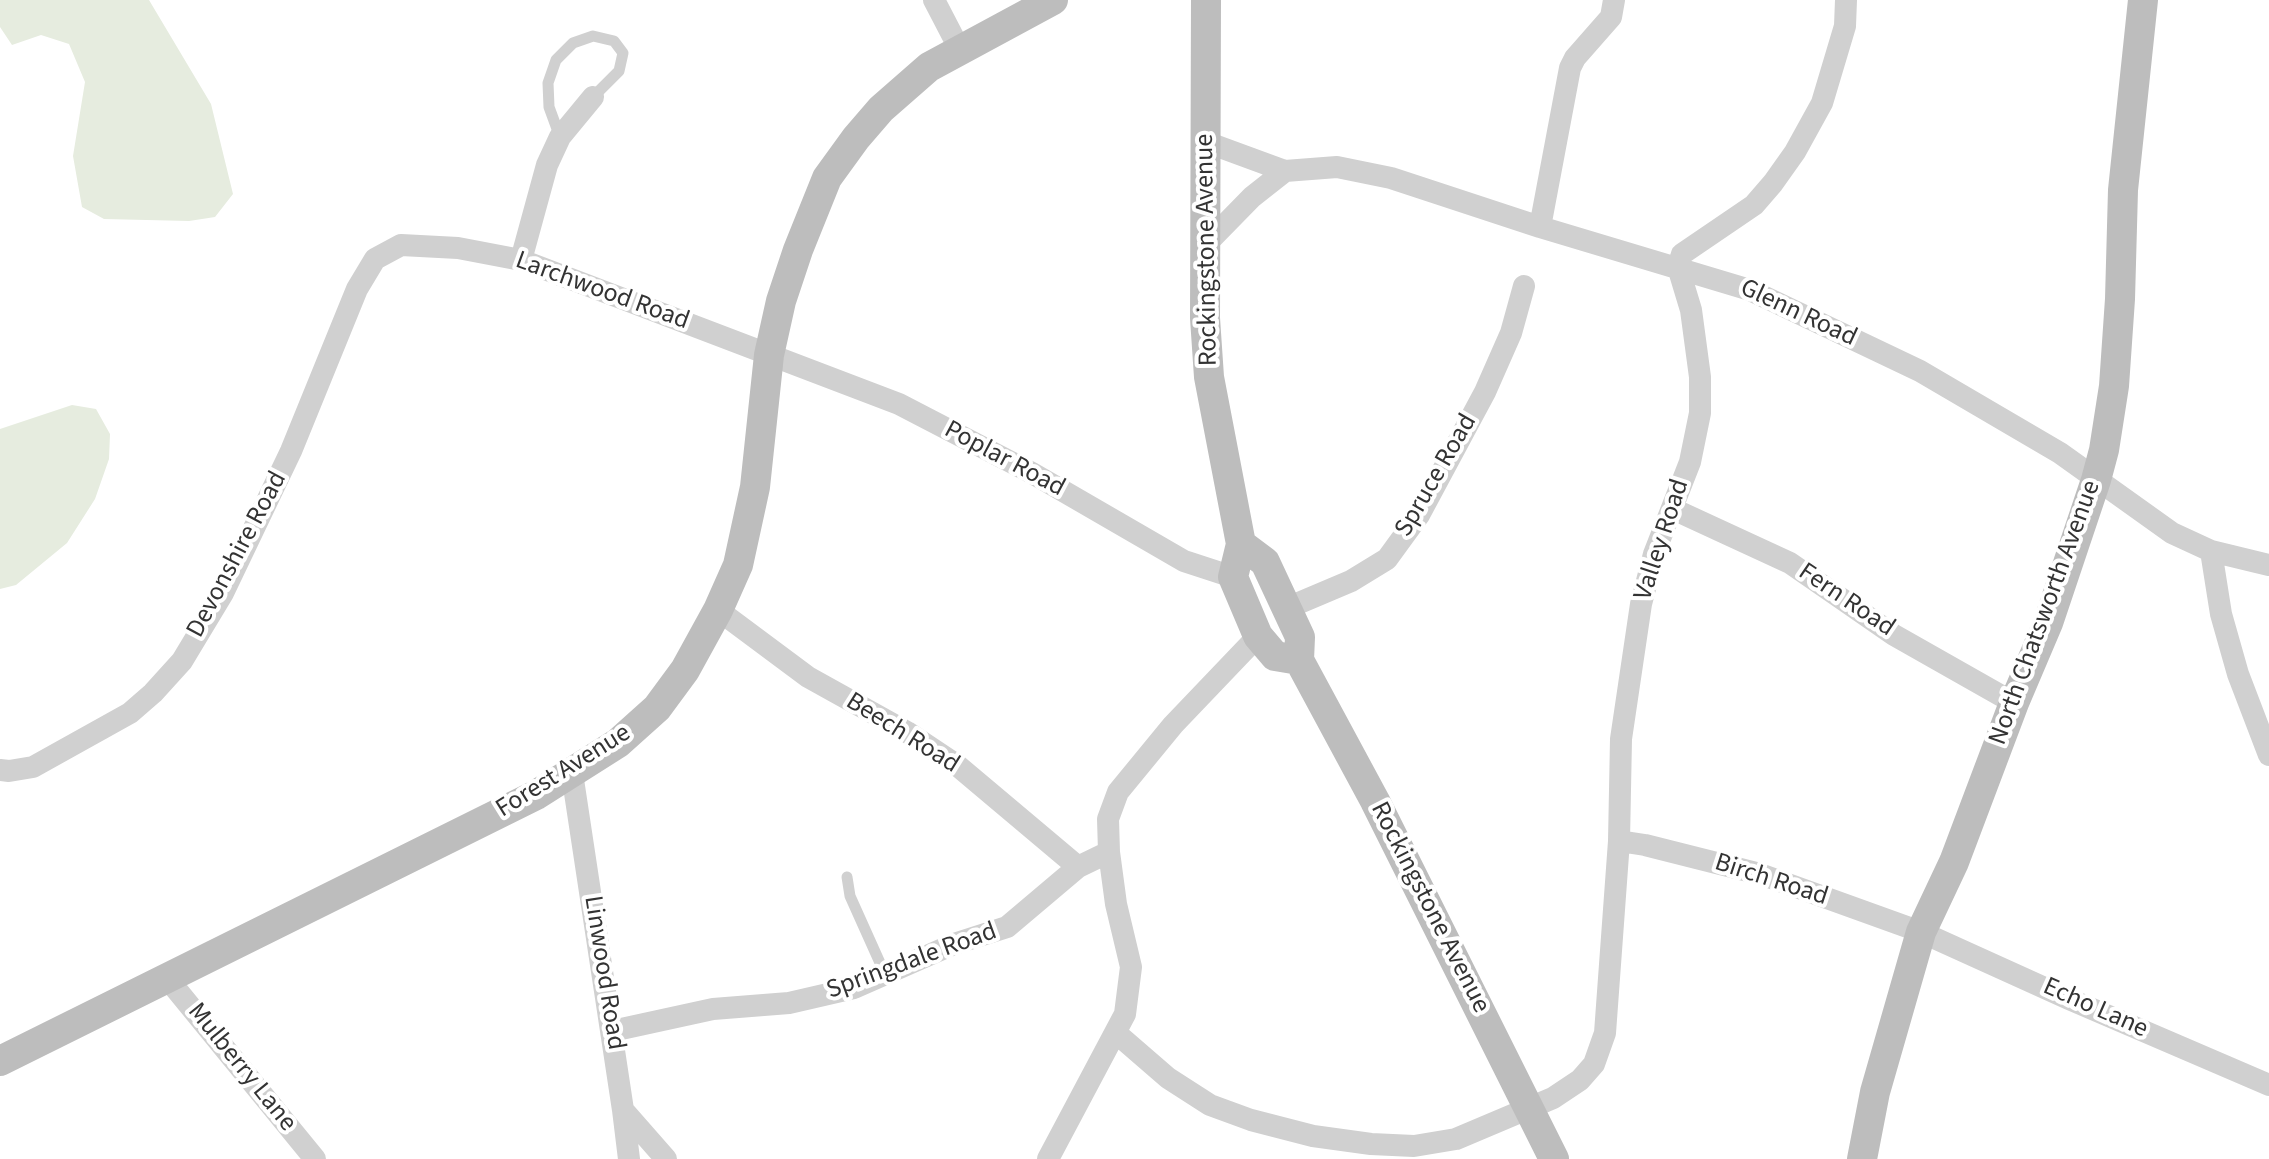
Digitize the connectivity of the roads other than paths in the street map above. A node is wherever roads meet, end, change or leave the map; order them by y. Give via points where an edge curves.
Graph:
1 (934, 0) edge
2 (1053, 0) edge
3 (1206, 0) edge
4 (1614, 0) edge
5 (1846, 0) edge
6 (2143, 0) edge
7 (960, 50) junction
8 (593, 97) joint
9 (560, 137) junction
10 (1206, 142) junction
11 (1285, 171) junction
12 (1540, 227) junction
13 (1206, 244) junction
14 (384, 252) joint
15 (521, 260) junction
16 (1678, 267) junction
17 (1524, 286) dead end
18 (769, 355) junction
19 (2096, 480) junction
20 (1673, 509) junction
21 (1241, 544) junction
22 (2211, 551) junction
23 (2269, 565) edge
24 (1233, 577) junction
25 (718, 610) junction
26 (1286, 610) junction
27 (1258, 636) junction
28 (1299, 660) junction
29 (2014, 703) junction
30 (2269, 755) edge
31 (0, 770) edge
32 (572, 773) junction
33 (1619, 841) junction
34 (1109, 852) junction
35 (1078, 867) junction
36 (847, 877) dead end
37 (1921, 932) junction
38 (885, 974) junction
39 (167, 978) junction
40 (612, 1031) junction
41 (1116, 1033) junction
42 (0, 1061) edge
43 (2269, 1085) edge
44 (1529, 1109) junction
45 (623, 1110) junction
46 (315, 1159) edge
47 (629, 1159) edge
48 (666, 1159) edge
49 (1048, 1159) edge
50 (1554, 1159) edge
51 (1862, 1159) edge

1 - 7 street
2 - 7 street, Forest Avenue
3 - 10 street, Rockingstone Avenue
4 - 12 street via 1611,17 1570,68
5 - 16 street via 1845,26 1822,103 1795,152 1754,205 1682,254
6 - 19 street, North Chatsworth Avenue via 2123,190 2114,386
7 - 18 street, Forest Avenue via 929,67 881,109 827,178 785,288
8 - 9 street
8 - 9 lane via 619,71 623,53 614,41 593,36 573,43 556,60 548,83 549,107
9 - 15 street
10 - 11 street, Glenn Road
10 - 13 street, Rockingstone Avenue
11 - 12 street, Glenn Road via 1337,167 1391,178
11 - 13 street
12 - 16 street, Glenn Road
13 - 21 street, Rockingstone Avenue via 1209,377
14 - 15 street, Larchwood Road via 401,245 458,248
14 - 31 street, Devonshire Road via 357,289 291,451 223,593 182,661 130,713 33,767
15 - 18 street, Larchwood Road
16 - 19 street, Glenn Road via 1750,290 1920,371
16 - 20 street, Valley Road via 1691,310 1700,413
17 - 26 street, Spruce Road via 1511,333 1485,392 1419,515 1387,559
18 - 24 street, Poplar Road via 899,404 1184,561
18 - 25 street, Forest Avenue via 755,487 738,565
19 - 22 street, Glenn Road via 2172,533
19 - 29 street, North Chatsworth Avenue via 2048,623
20 - 29 street, Fern Road via 1790,563 1894,635
20 - 33 street, Valley Road via 1641,604 1621,739
21 - 24 street, Rockingstone Avenue
21 - 26 street, Rockingstone Avenue via 1265,562
22 - 23 street, Glenn Road
22 - 30 street via 2238,674
24 - 27 street
25 - 32 street, Forest Avenue via 657,708 618,743
25 - 35 street, Beech Road via 808,677 958,766
26 - 28 street, Rockingstone Avenue via 1300,637
27 - 28 street via 1275,656
27 - 34 street via 1118,792 1108,819
28 - 44 street, Rockingstone Avenue
29 - 37 street, North Chatsworth Avenue via 1954,862
32 - 39 street, Forest Avenue
32 - 40 street, Linwood Road
33 - 37 street, Birch Road via 1760,874
33 - 44 street, Valley Road via 1605,1033 1594,1064 1580,1080
34 - 35 street, Springdale Road
34 - 41 street via 1131,967 1125,1014
35 - 38 street, Springdale Road via 1007,927
36 - 38 lane via 850,896
37 - 43 street, Echo Lane
37 - 51 street, North Chatsworth Avenue via 1875,1092
38 - 40 street, Springdale Road via 854,988 789,1003 713,1009
39 - 42 street, Forest Avenue
39 - 46 street, Mulberry Lane
40 - 45 street, Linwood Road
41 - 44 street, Valley Road via 1168,1078 1210,1105 1313,1136 1414,1146 1456,1139
41 - 49 street
44 - 50 street, Rockingstone Avenue
45 - 47 street, Linwood Road
45 - 48 street

